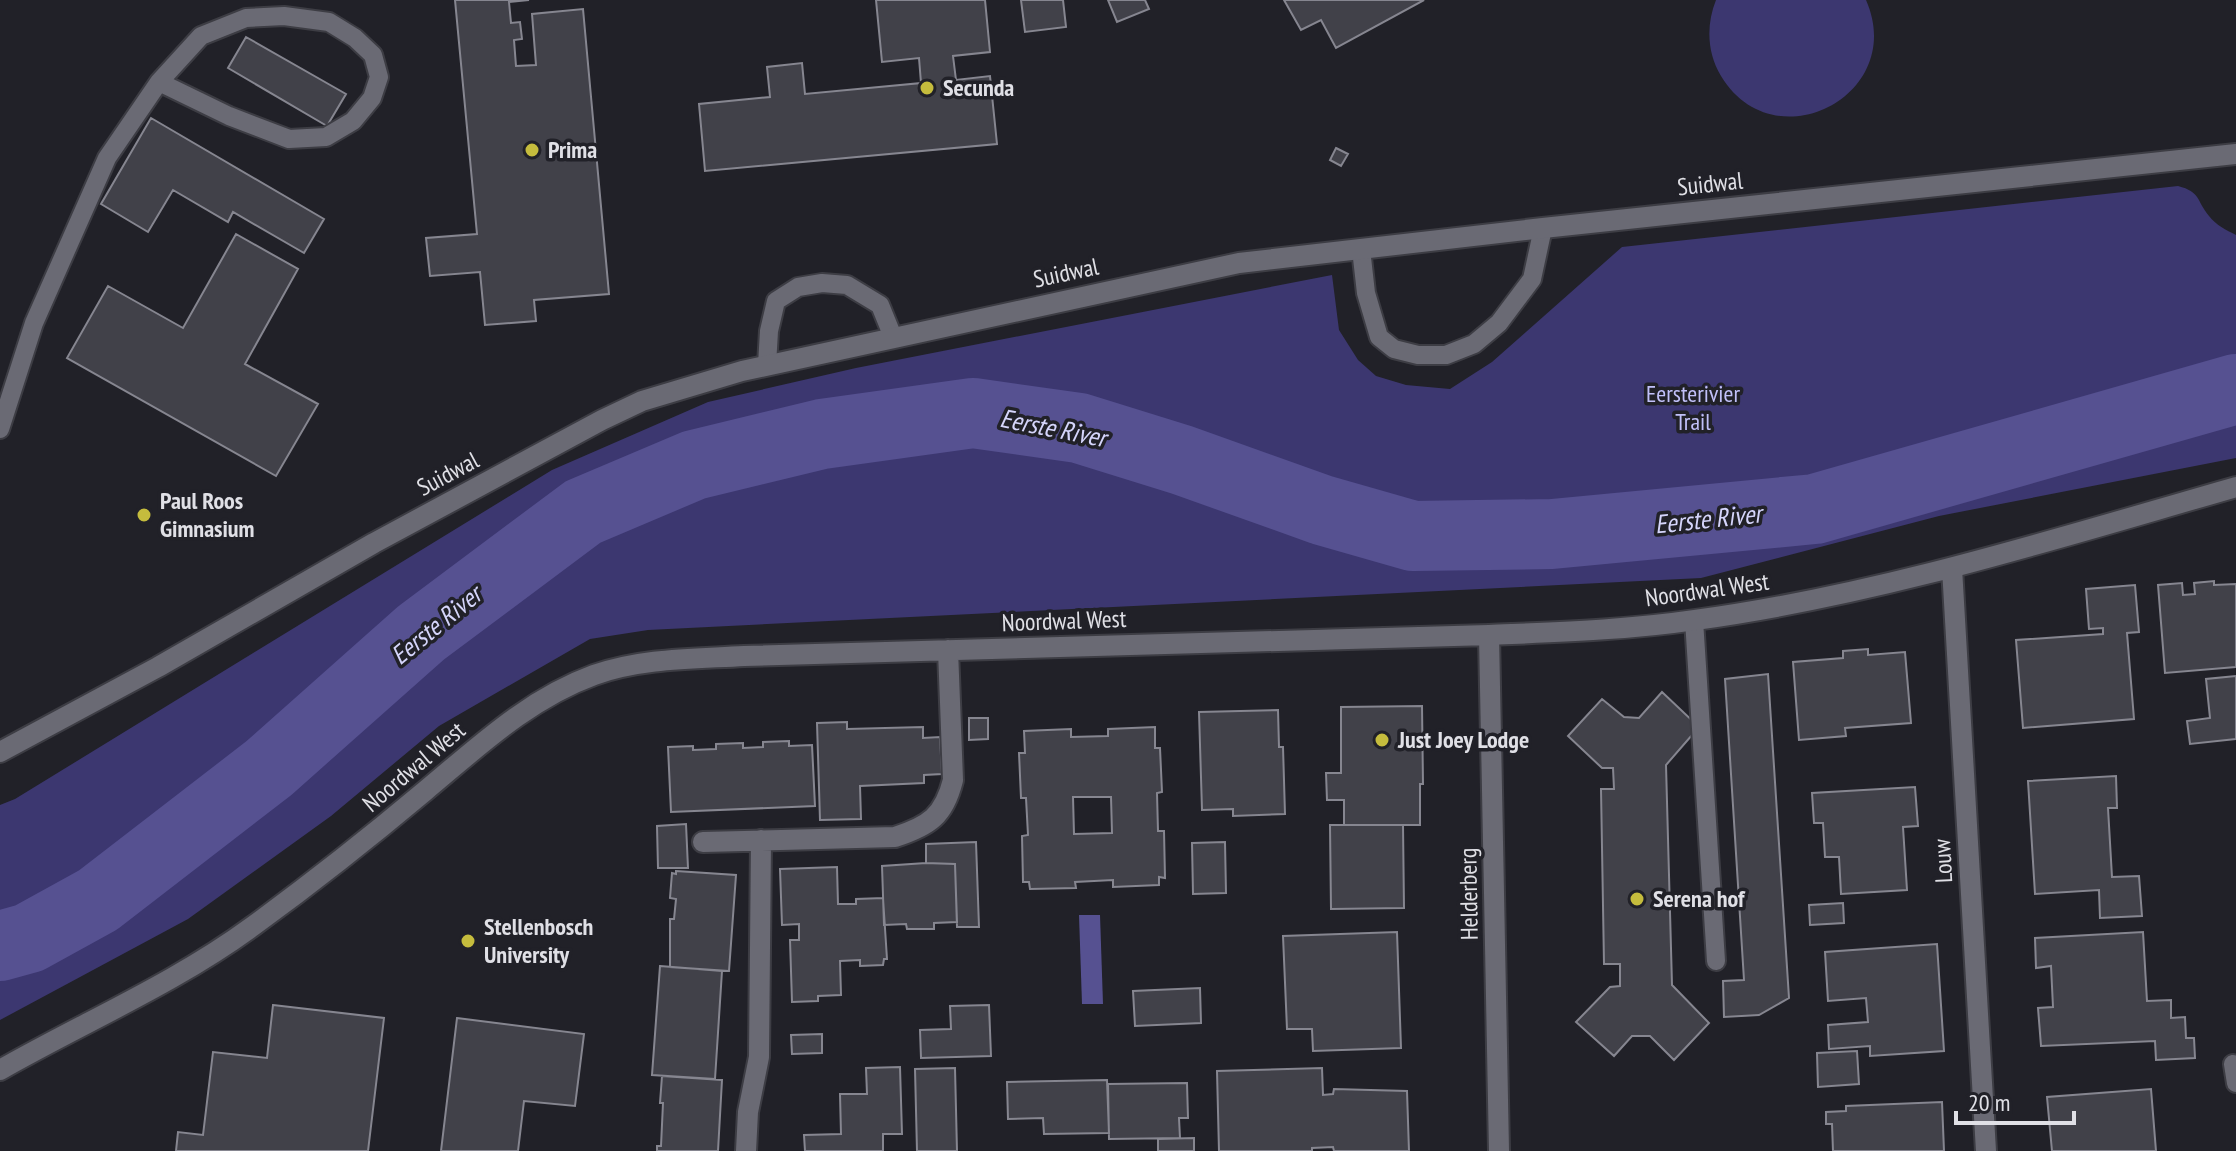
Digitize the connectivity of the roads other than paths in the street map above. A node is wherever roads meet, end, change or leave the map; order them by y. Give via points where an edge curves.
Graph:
1 (159, 82) junction
2 (2236, 154) edge
3 (1543, 228) junction
4 (1361, 249) junction
5 (893, 337) junction
6 (767, 365) junction
7 (0, 429) edge
8 (2236, 487) edge
9 (1952, 568) junction
10 (1694, 620) junction
11 (1489, 635) junction
12 (948, 650) junction
13 (0, 752) edge
14 (761, 840) junction
15 (703, 842) dead end
16 (1716, 961) dead end
17 (0, 1070) edge
18 (746, 1151) edge
19 (1499, 1151) edge
20 (1986, 1151) edge

1 - 1 lane via 289,139 326,137 353,121 372,98 379,77 373,55 355,38 329,22 284,16 246,18 201,36
1 - 7 lane via 107,158 34,323
2 - 3 street, Suidwal
3 - 4 street, Suidwal
3 - 4 lane via 1532,279 1499,323 1474,344 1446,355 1394,349 1379,337
4 - 5 street, Suidwal via 1239,263
5 - 6 street, Suidwal
5 - 6 lane via 880,305 847,285 798,287 776,301
6 - 13 street, Suidwal via 642,401 602,420
8 - 9 street, Noordwal West
9 - 10 street, Noordwal West
9 - 20 street, Louw
10 - 11 street, Noordwal West
10 - 16 lane
11 - 12 street, Noordwal West
11 - 19 street, Helderberg
12 - 14 street via 953,780 936,817 895,837
12 - 17 street, Noordwal West via 642,662 558,689 507,723 251,928 173,979
14 - 15 street
14 - 18 street via 759,1057

